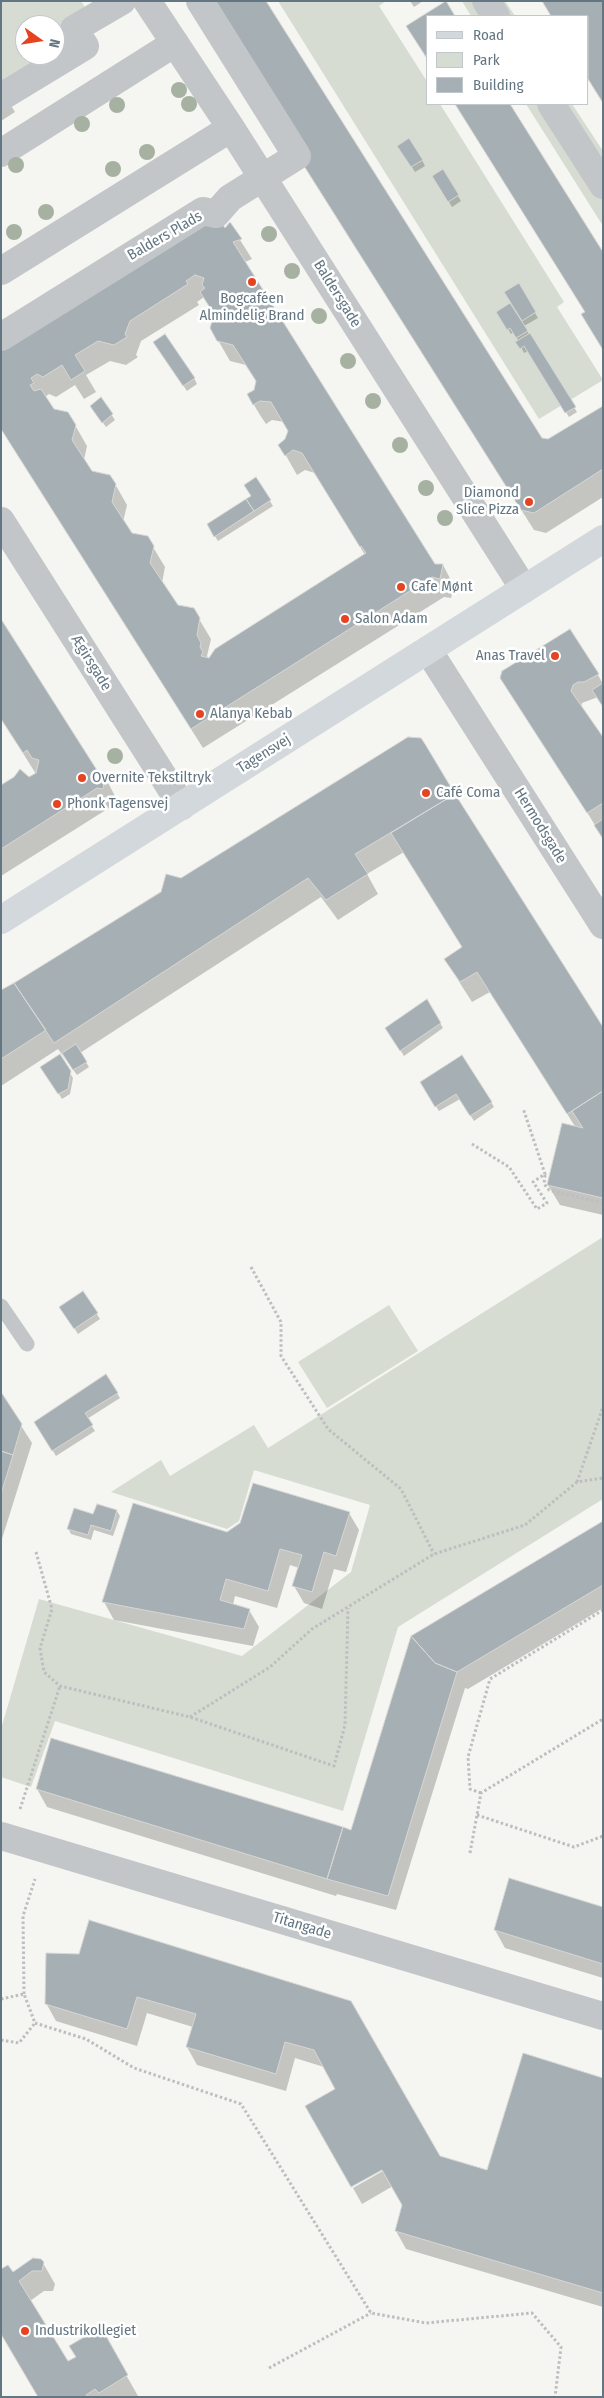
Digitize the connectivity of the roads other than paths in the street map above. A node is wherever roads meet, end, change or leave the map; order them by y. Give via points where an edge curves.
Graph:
1 (122, 1) edge
2 (148, 1) edge
3 (200, 1) edge
4 (486, 1) edge
5 (495, 15) edge
6 (175, 44) junction
7 (1, 97) edge
8 (552, 105) edge
9 (231, 128) junction
10 (1, 153) edge
11 (263, 178) junction
12 (603, 185) edge
13 (1, 271) edge
14 (1, 337) edge
15 (1, 521) edge
16 (603, 539) edge
17 (524, 589) junction
18 (428, 650) junction
19 (182, 806) junction
20 (1, 920) edge
21 (603, 925) edge
22 (1, 1306) edge
23 (27, 1344) dead end
24 (6, 1837) edge
25 (603, 2016) edge

1 - 7 street via 74,30 85,46
2 - 6 street, Baldersgade
3 - 11 street, Balders Plads via 297,156
4 - 5 street
6 - 9 street, Baldersgade
6 - 10 street
8 - 12 street
9 - 11 street, Baldersgade
9 - 13 street
11 - 14 street, Balders Plads via 230,198 216,214 203,211
11 - 17 street, Baldersgade
15 - 19 street, Ægirsgade
16 - 17 street, Tagensvej
17 - 18 street, Tagensvej
18 - 19 street, Tagensvej
18 - 21 street, Hermodsgade
19 - 20 street, Tagensvej
22 - 23 lane
24 - 25 street, Titangade

